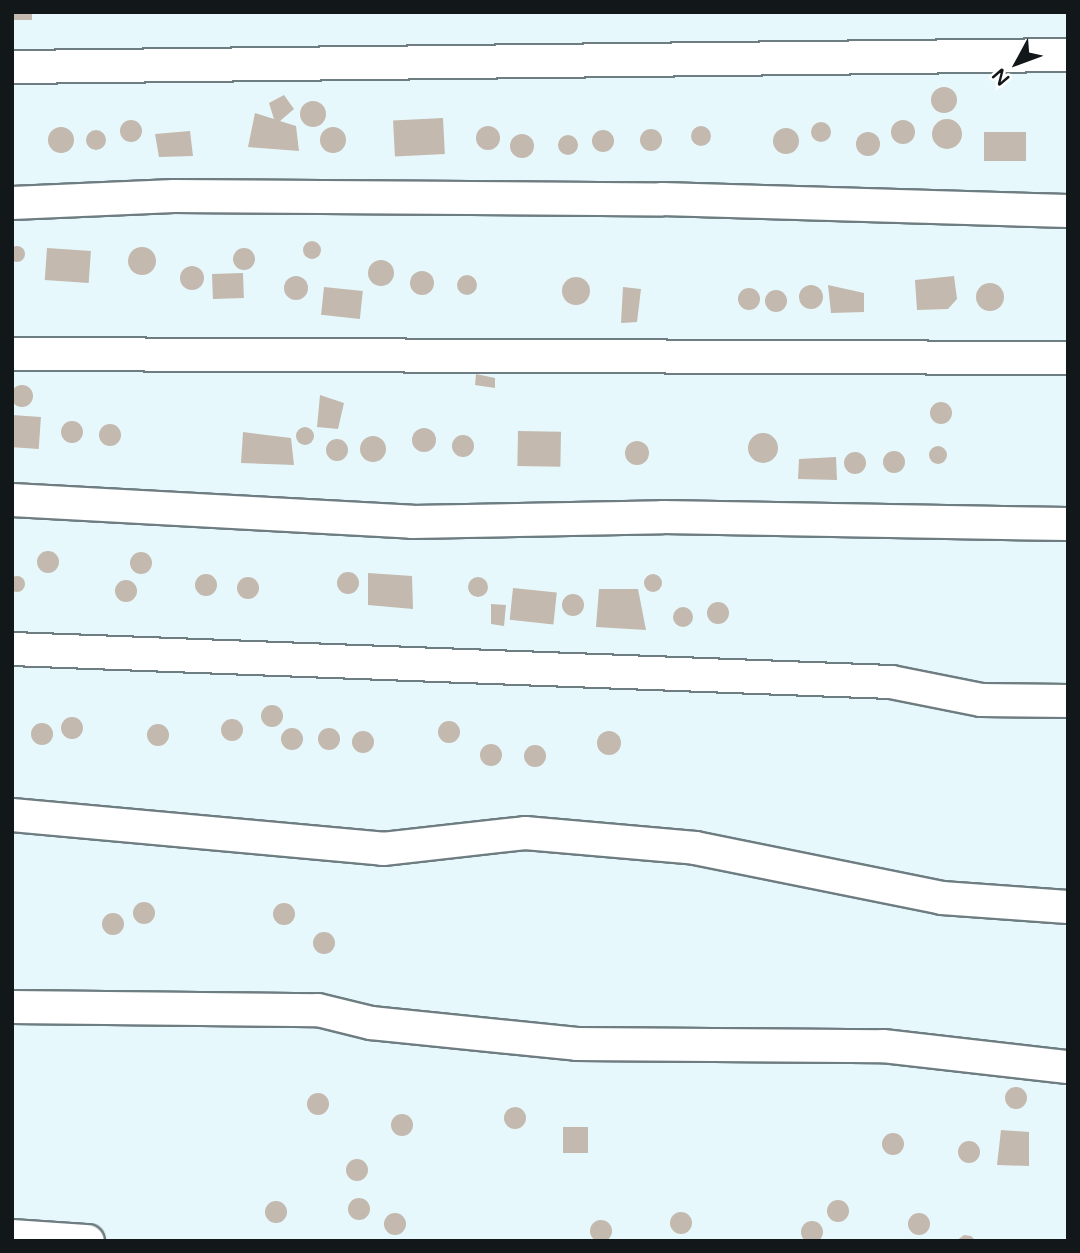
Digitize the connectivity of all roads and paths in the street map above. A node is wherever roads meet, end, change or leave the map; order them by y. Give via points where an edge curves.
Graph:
1 (1068, 55) edge
2 (12, 66) edge
3 (12, 203) edge
4 (1068, 211) edge
5 (12, 354) edge
6 (1068, 358) edge
7 (12, 500) edge
8 (1068, 524) edge
9 (12, 649) edge
10 (1068, 701) edge
11 (12, 815) edge
12 (1068, 907) edge
13 (12, 1007) edge
14 (1068, 1067) edge
15 (12, 1236) edge
16 (88, 1241) edge

1 - 2 street
3 - 4 street via 174,196 648,199
5 - 6 street
7 - 8 street via 412,522 663,517
9 - 10 street via 891,682 981,700
11 - 12 street via 383,849 525,834 695,848 942,898
13 - 14 street via 318,1010 371,1023 577,1044 883,1046
15 - 16 street

